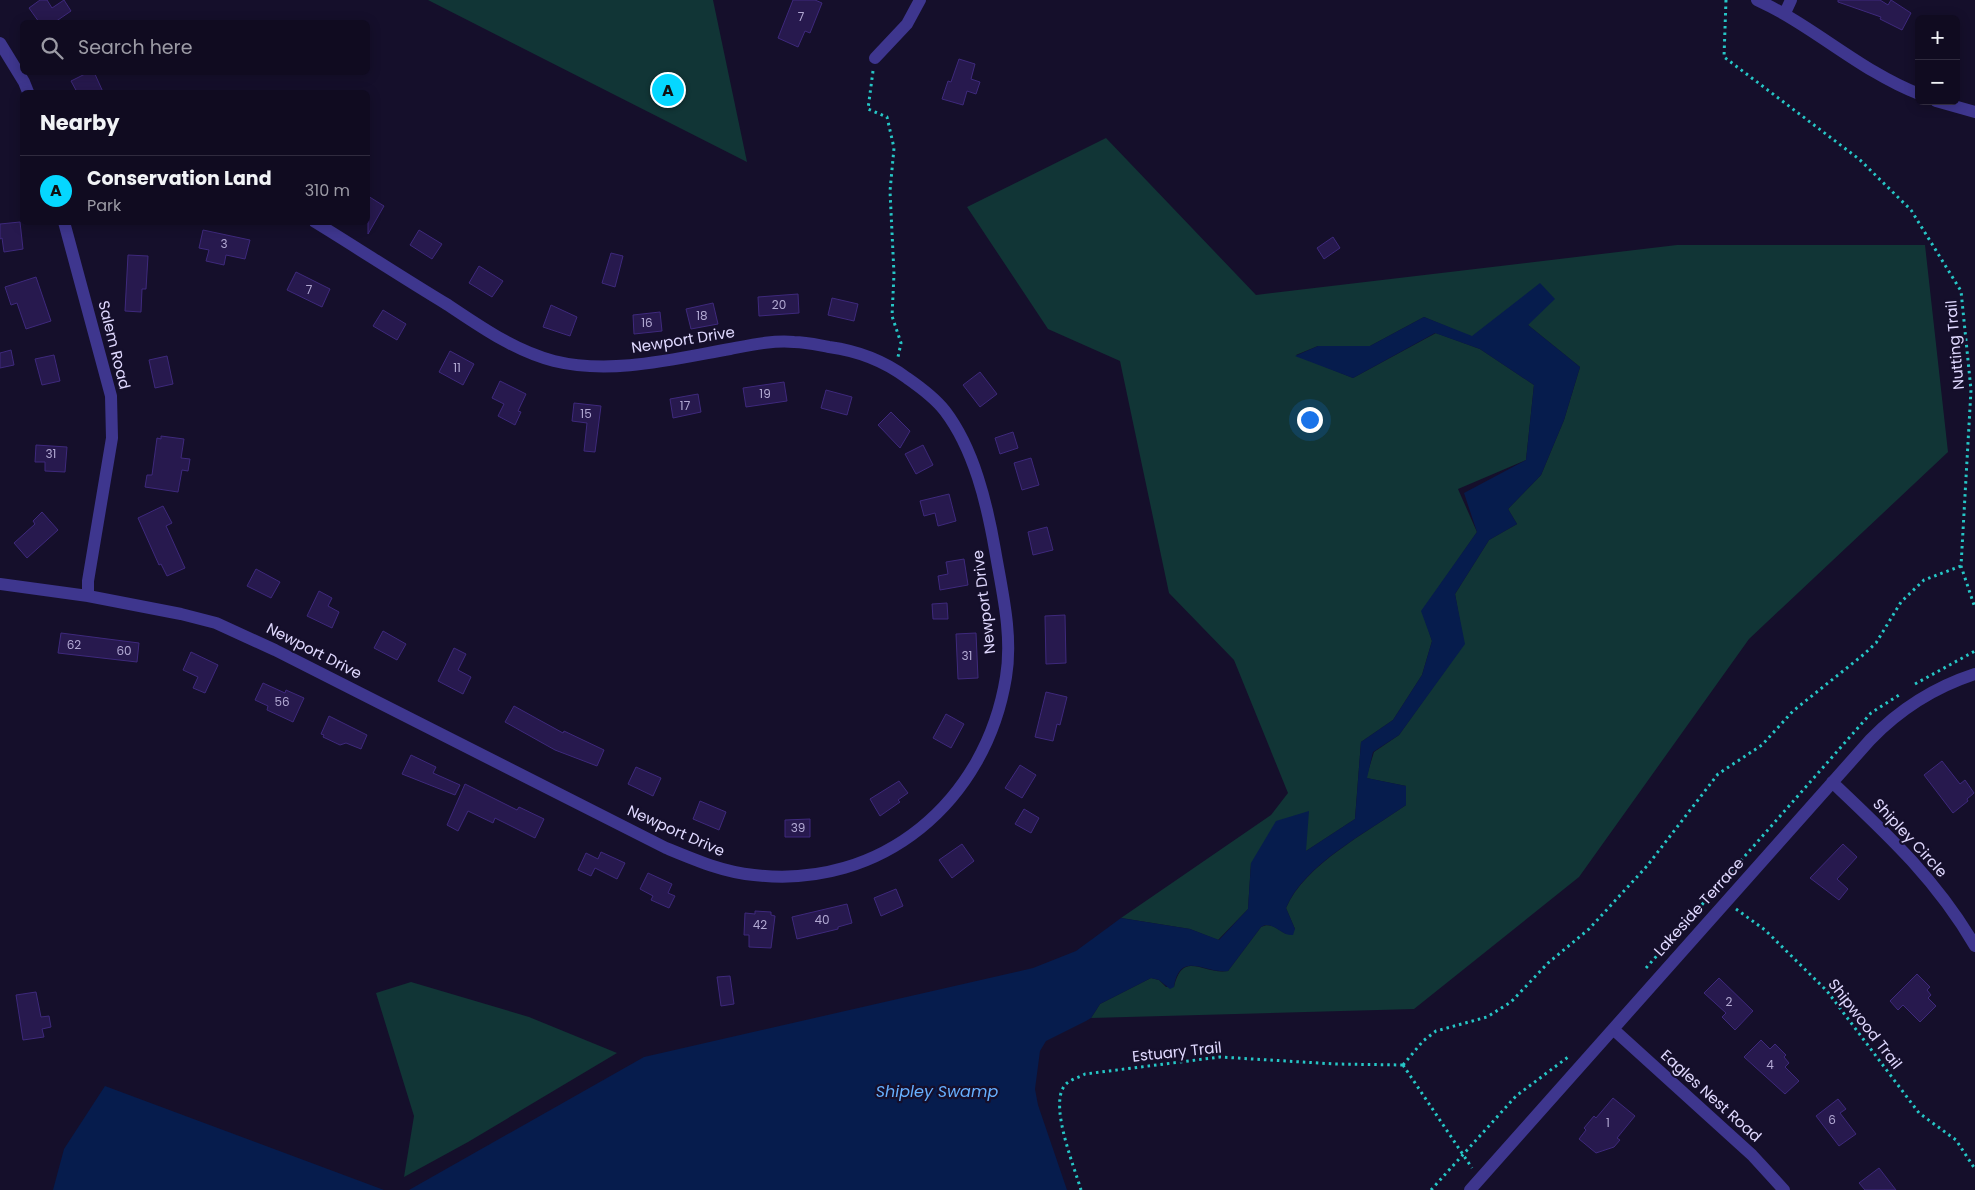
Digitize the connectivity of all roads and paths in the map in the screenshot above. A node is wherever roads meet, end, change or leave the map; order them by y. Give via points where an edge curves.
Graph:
1 (920, 0) edge
2 (1726, 0) edge
3 (1757, 0) edge
4 (1791, 0) edge
5 (1785, 13) junction
6 (0, 43) edge
7 (875, 58) joint
8 (27, 90) edge
9 (1915, 92) edge
10 (1950, 105) edge
11 (1975, 112) edge
12 (65, 225) edge
13 (320, 225) edge
14 (895, 369) junction
15 (1961, 566) junction
16 (0, 584) edge
17 (88, 596) junction
18 (1975, 608) edge
19 (1975, 651) edge
20 (1975, 674) edge
21 (1911, 687) dead end
22 (1903, 692) dead end
23 (1832, 782) junction
24 (1726, 902) junction
25 (1975, 946) edge
26 (1645, 970) dead end
27 (1613, 1029) junction
28 (1574, 1050) dead end
29 (1403, 1065) junction
30 (1463, 1154) junction
31 (1975, 1169) edge
32 (1480, 1179) junction
33 (1081, 1190) edge
34 (1431, 1190) edge
35 (1470, 1190) edge
36 (1784, 1190) edge

1 - 7 street via 907,24
2 - 15 path, Nutting Trail via 1724,57 1859,159 1911,210 1961,291 1971,390
3 - 5 street
4 - 5 street
5 - 9 street via 1875,73
6 - 8 street
7 - 14 path via 868,109 887,117 894,148 890,191 894,274 892,316 901,343
10 - 11 street
12 - 17 street, Salem Road via 111,396 112,438
13 - 14 street, Newport Drive via 491,333 529,353 552,360 608,367 792,341 860,352
14 - 17 street, Newport Drive via 944,409 959,434 982,493 1002,591 1007,630 1006,677 998,712 983,750 952,800 906,840 877,857 849,867 817,875 786,877 745,874 707,864 666,848 247,636 216,623 181,614
15 - 18 path, Nutting Trail
15 - 29 path via 1924,580 1901,602 1876,643 1793,711 1762,745 1718,774 1647,866 1589,929 1548,963 1511,1002 1487,1016 1436,1031
16 - 17 street, Newport Drive
19 - 21 path
20 - 23 street, Lakeside Terrace via 1953,682 1890,720
22 - 26 path via 1871,713
23 - 24 street, Lakeside Terrace
23 - 25 street, Shipley Circle via 1920,868
24 - 27 street, Lakeside Terrace
24 - 31 path, Shipwood Trail via 1765,930 1827,991 1919,1113 1956,1140
27 - 32 street, Lakeside Terrace
27 - 36 street, Eagles Nest Road via 1752,1155
28 - 30 path via 1516,1096
29 - 30 path
29 - 33 path, Estuary Trail via 1220,1057 1085,1074 1067,1082 1058,1108
30 - 32 path
30 - 34 path
32 - 35 street, Lakeside Terrace

